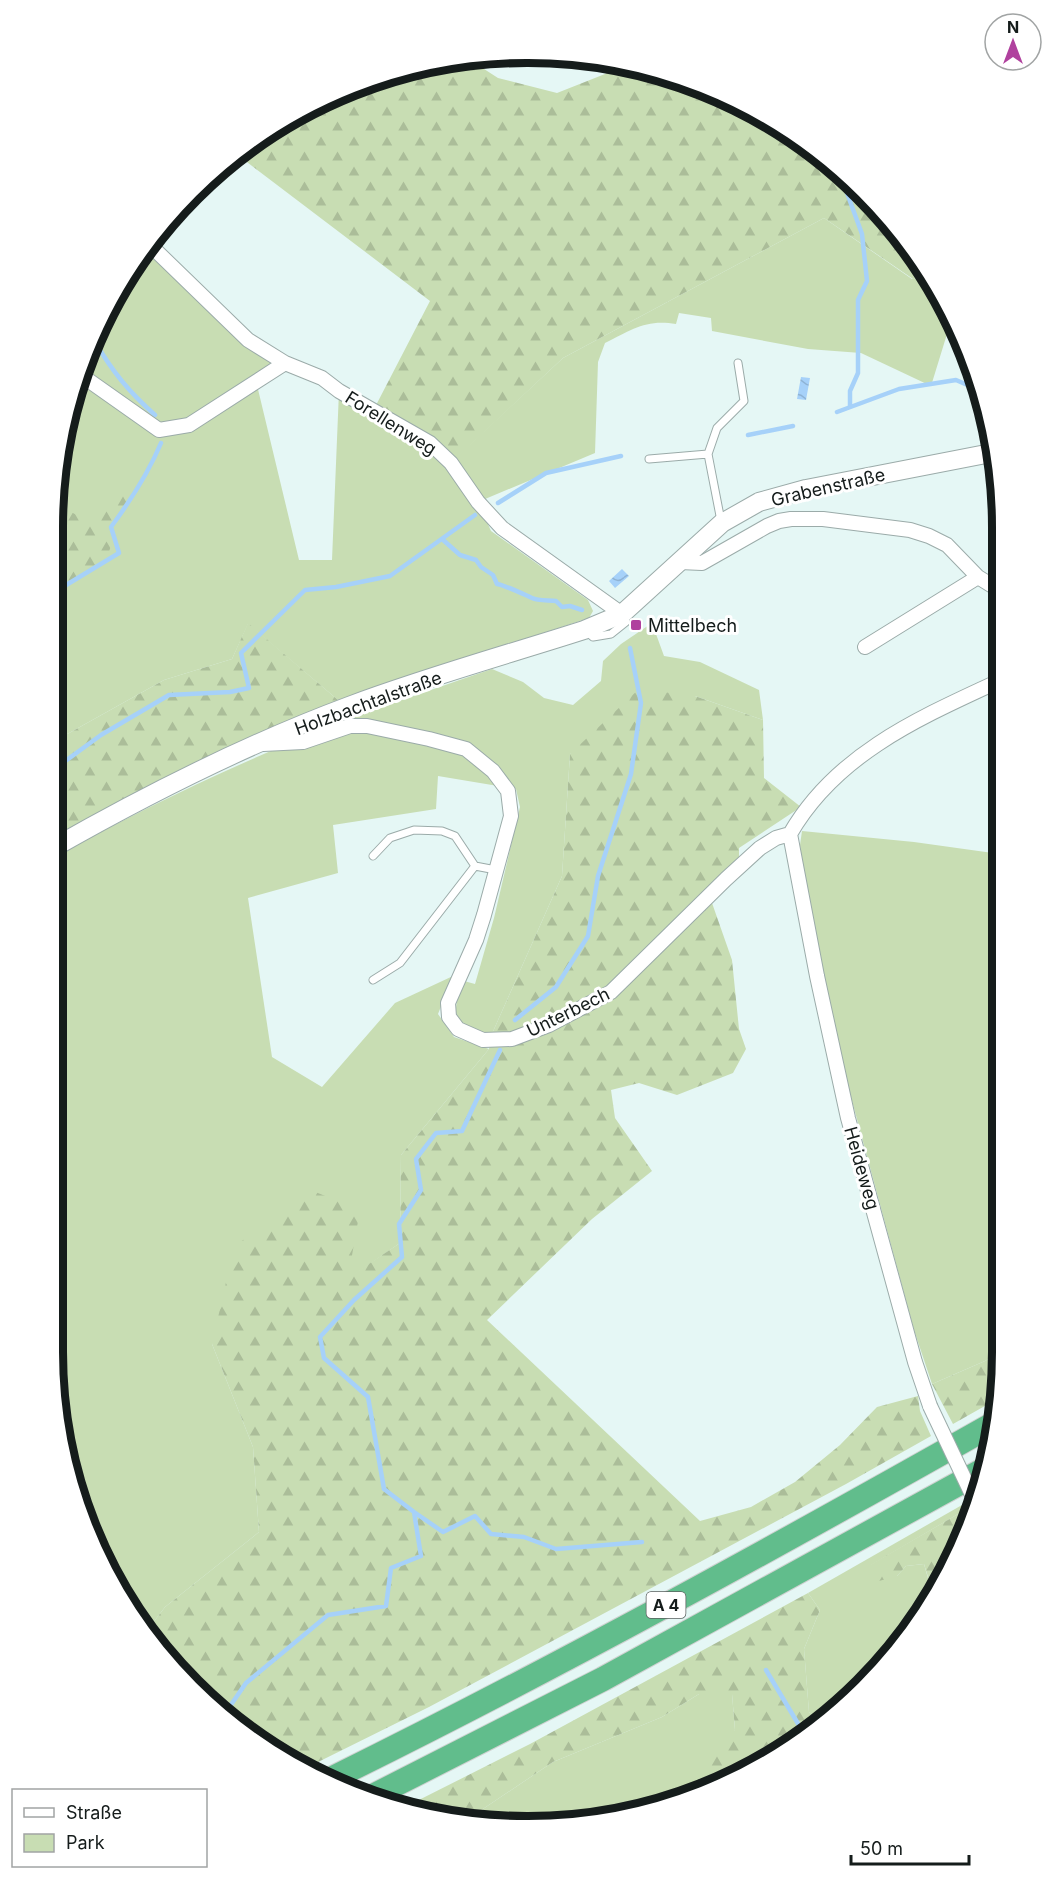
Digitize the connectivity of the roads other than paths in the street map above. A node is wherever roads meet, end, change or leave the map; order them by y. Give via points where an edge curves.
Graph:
1 (155, 250) edge
2 (285, 363) junction
3 (738, 363) dead end
4 (88, 380) edge
5 (708, 454) junction
6 (986, 454) edge
7 (649, 459) dead end
8 (722, 523) junction
9 (680, 562) junction
10 (978, 578) junction
11 (992, 586) edge
12 (622, 614) junction
13 (865, 647) dead end
14 (992, 684) edge
15 (258, 744) junction
16 (793, 829) junction
17 (63, 842) edge
18 (373, 856) dead end
19 (475, 866) junction
20 (496, 870) junction
21 (373, 980) dead end
22 (985, 1428) edge
23 (975, 1474) edge
24 (970, 1491) edge
25 (338, 1775) edge
26 (381, 1792) edge

1 - 2 street, Forellenweg via 248,340
2 - 4 street via 189,425 159,430
2 - 12 street, Forellenweg via 322,378 430,442 451,462 478,502 502,528
3 - 5 lane via 744,401 717,428
5 - 7 lane
5 - 8 lane
6 - 8 street, Grabenstraße via 806,489 759,502
8 - 9 street, Grabenstraße
9 - 10 street via 702,563 779,521 823,519 929,536 947,545
9 - 12 street, Holzbachtalstraße
10 - 11 street
10 - 13 street
12 - 15 street, Holzbachtalstraße via 584,630 349,706
14 - 16 street via 868,750 826,784
15 - 17 street, Holzbachtalstraße
15 - 20 street, Unterbech via 303,742 350,726 367,726 466,749 493,771 508,791 511,816
16 - 20 street, Unterbech via 743,864 611,992 512,1039 483,1040 458,1029 449,1017 448,1003 476,940
16 - 24 street, Heideweg, bridge via 819,986 846,1106 915,1362 930,1406
18 - 19 lane via 390,838 414,830 442,831 455,836
19 - 20 lane
19 - 21 lane via 400,963
22 - 25 highway, A 4 via 543,1671
23 - 26 highway, A 4 via 603,1679

